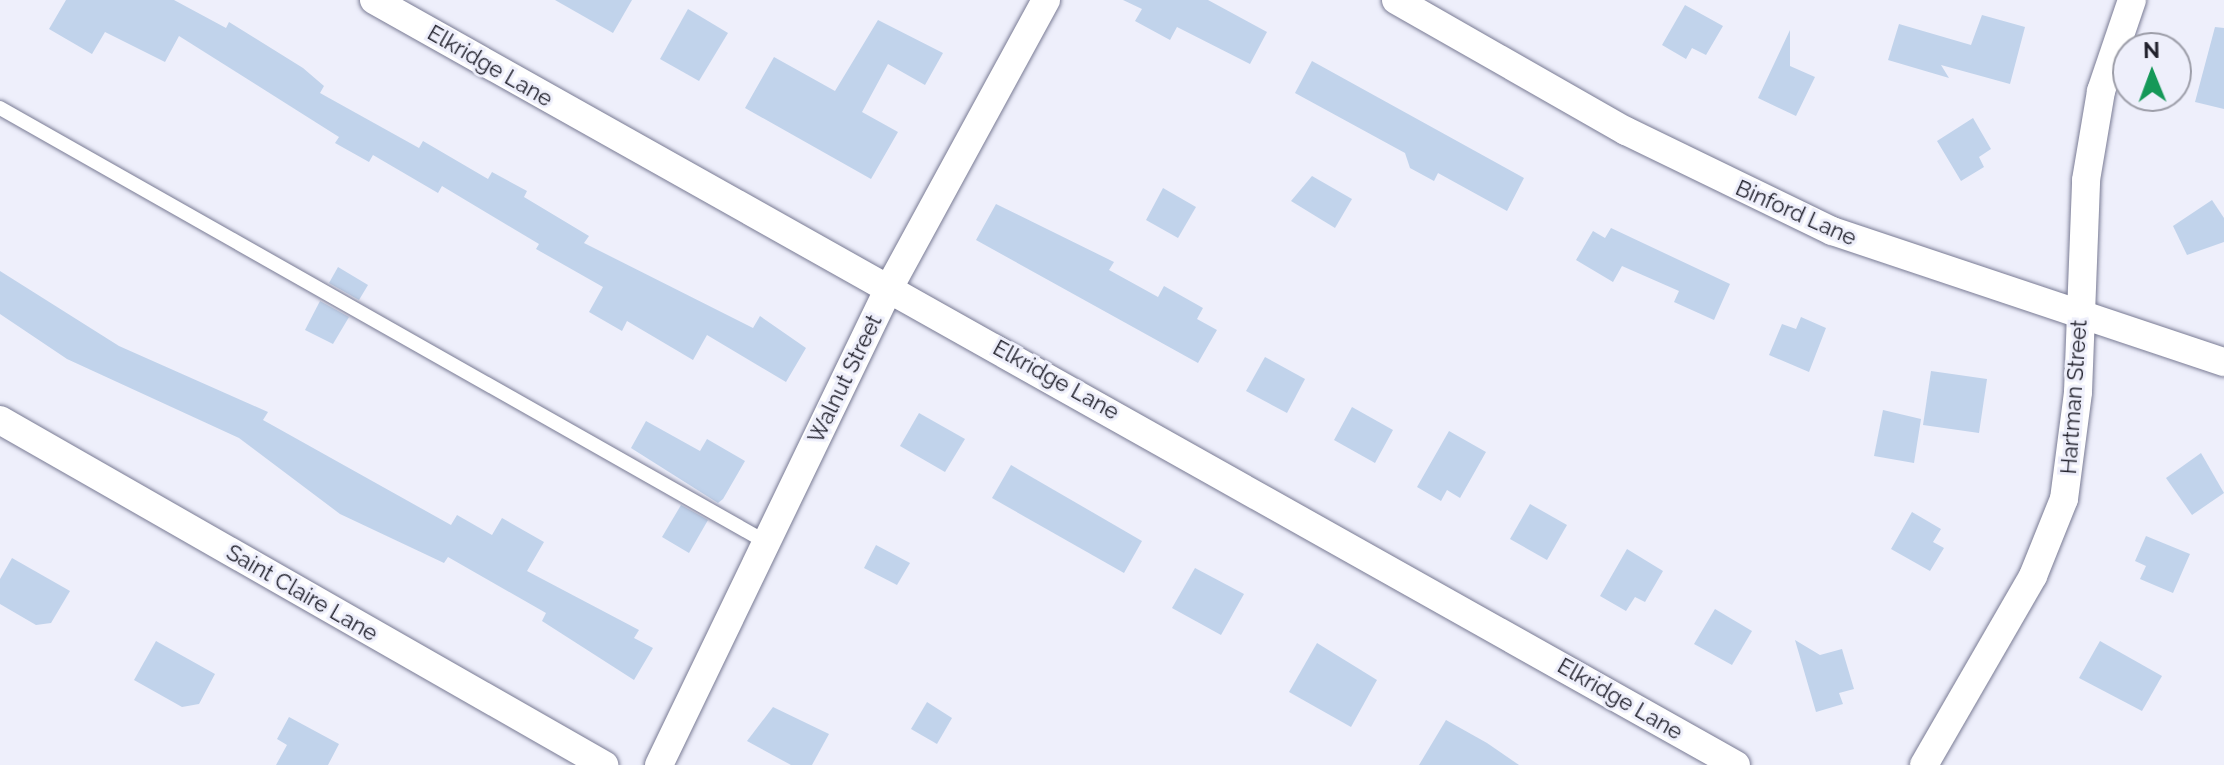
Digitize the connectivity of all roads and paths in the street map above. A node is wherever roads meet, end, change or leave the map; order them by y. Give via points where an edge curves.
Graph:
1 (374, 0) edge
2 (1046, 0) edge
3 (1396, 0) edge
4 (2132, 0) edge
5 (0, 108) edge
6 (889, 288) junction
7 (2080, 317) junction
8 (2224, 362) edge
9 (0, 420) edge
10 (766, 542) junction
11 (604, 765) edge
12 (659, 765) edge
13 (1736, 765) edge
14 (1924, 765) edge

1 - 6 street, Elkridge Lane
2 - 6 street, Walnut Street
3 - 7 street, Binford Lane via 1756,197 1915,264
4 - 7 street, Hartman Street via 2101,91 2086,180
5 - 10 lane
6 - 10 street, Walnut Street
6 - 13 street, Elkridge Lane
7 - 8 street, Binford Lane
7 - 14 street, Hartman Street via 2064,499 2033,576
9 - 11 street, Saint Claire Lane
10 - 12 street, Walnut Street

